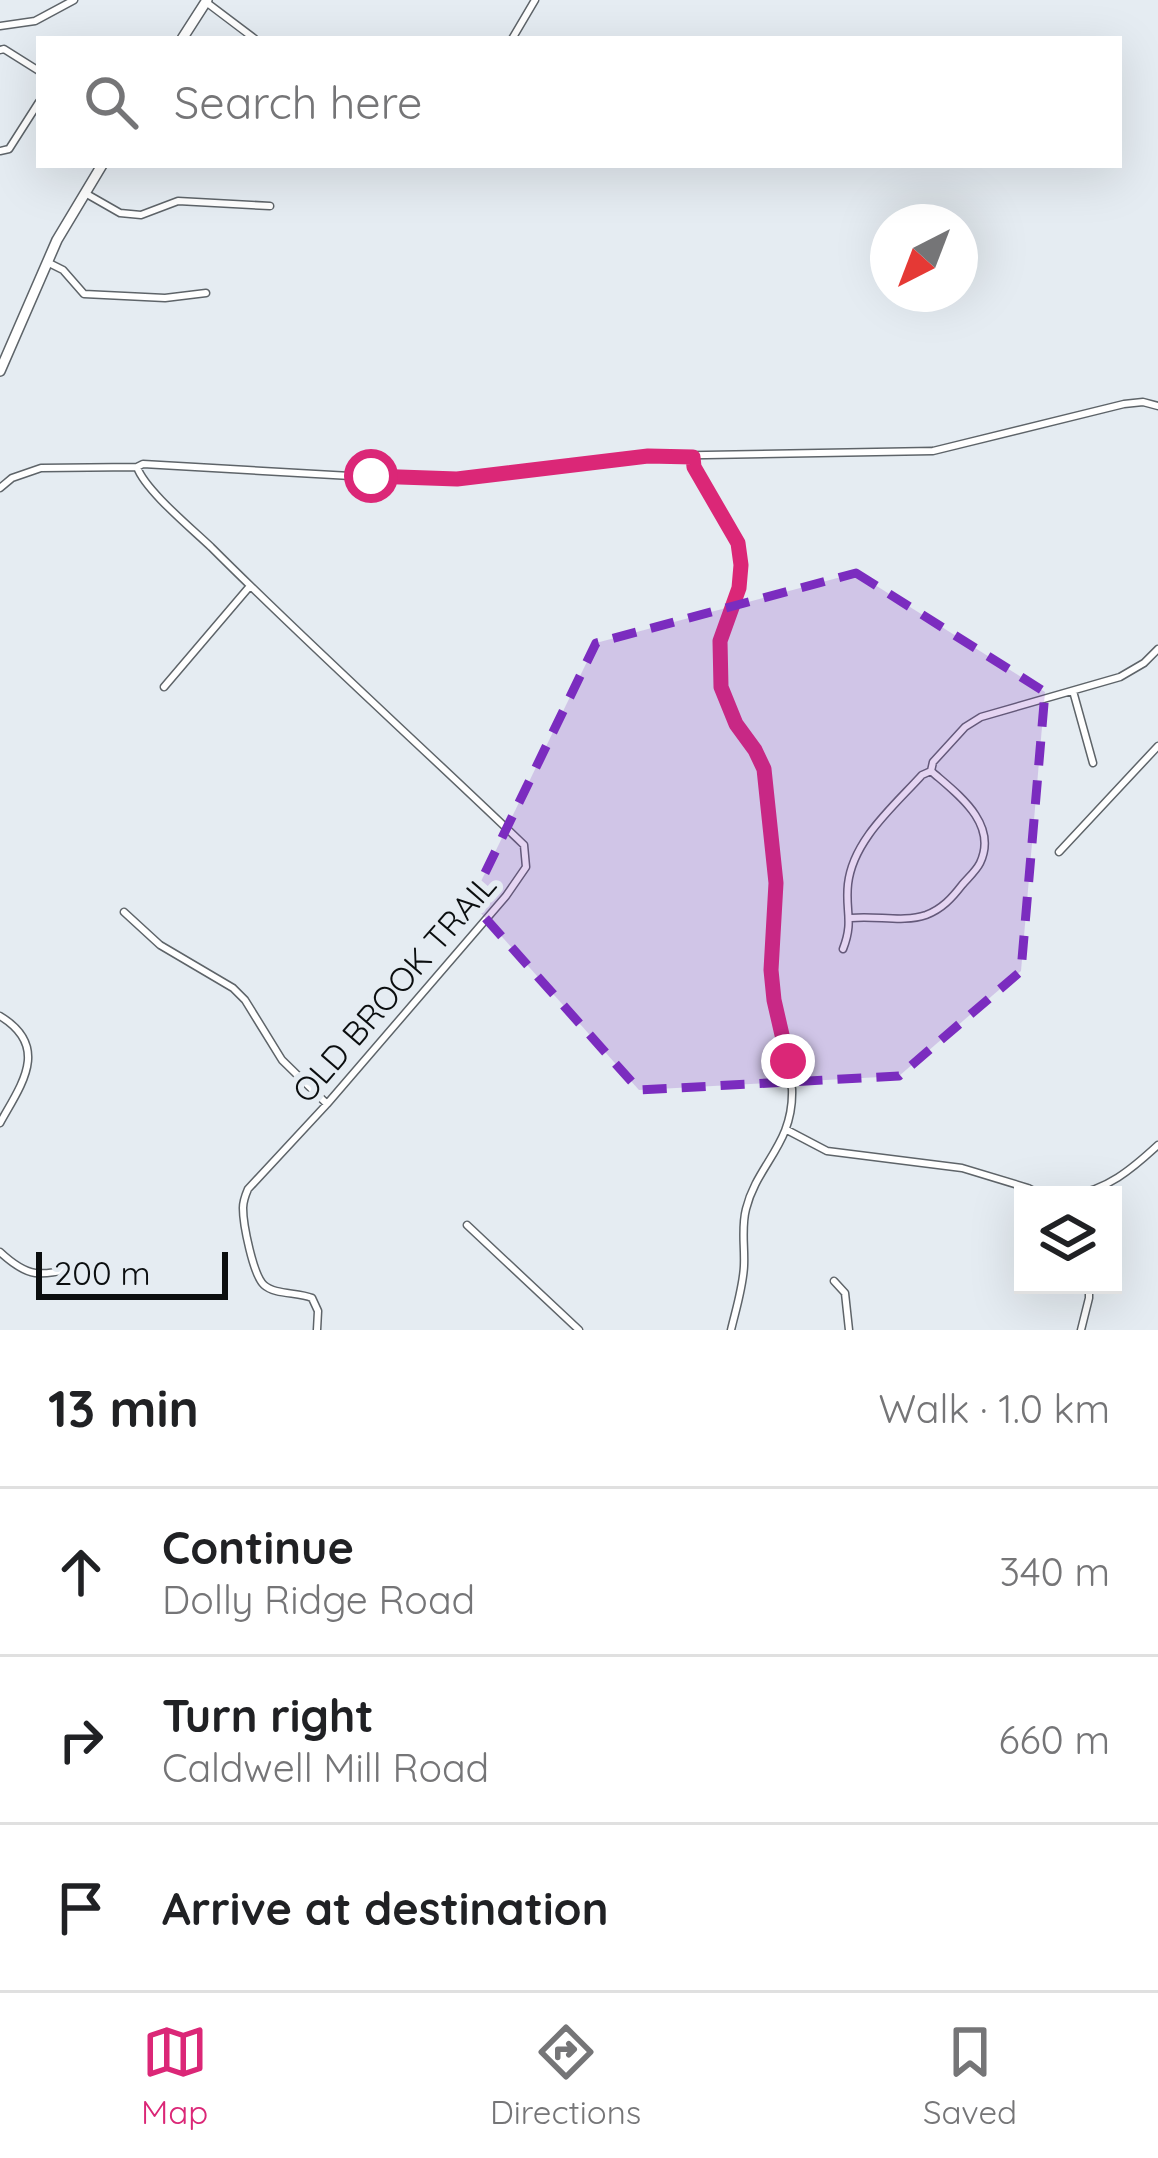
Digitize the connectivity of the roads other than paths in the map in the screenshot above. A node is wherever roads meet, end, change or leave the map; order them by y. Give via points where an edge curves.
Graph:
1 (74, 0) edge
2 (535, 0) edge
3 (207, 1) edge
4 (0, 26) edge
5 (184, 36) edge
6 (251, 36) edge
7 (514, 36) edge
8 (0, 50) edge
9 (36, 69) edge
10 (36, 107) edge
11 (0, 151) edge
12 (100, 168) edge
13 (85, 193) junction
14 (270, 206) dead end
15 (46, 262) junction
16 (206, 293) dead end
17 (0, 371) edge
18 (1158, 406) edge
19 (693, 457) junction
20 (136, 467) junction
21 (0, 488) edge
22 (250, 586) junction
23 (1158, 650) edge
24 (164, 687) dead end
25 (1073, 691) junction
26 (1158, 746) edge
27 (1093, 763) dead end
28 (931, 771) junction
29 (1059, 852) dead end
30 (124, 912) dead end
31 (851, 918) junction
32 (843, 949) dead end
33 (0, 1016) edge
34 (327, 1104) junction
35 (0, 1123) edge
36 (787, 1130) junction
37 (1158, 1145) edge
38 (1021, 1186) edge
39 (1106, 1186) edge
40 (467, 1225) dead end
41 (0, 1252) edge
42 (77, 1267) dead end
43 (834, 1281) dead end
44 (1089, 1294) edge
45 (317, 1330) edge
46 (579, 1330) edge
47 (731, 1330) edge
48 (849, 1330) edge
49 (1081, 1330) edge

1 - 4 street via 35,21
2 - 7 street
3 - 5 main road
3 - 6 street
8 - 9 street
10 - 11 street
12 - 13 main road
13 - 14 street via 121,213 178,201
13 - 15 main road
15 - 16 street via 84,294
15 - 17 main road
18 - 19 street via 1124,404 933,451
19 - 20 street via 421,480
19 - 36 street via 741,565 720,641 721,687 768,790 776,883 771,970 793,1103
20 - 21 street via 41,468
20 - 22 street
22 - 24 street
22 - 34 street, OLD BROOK TRAIL via 524,845 527,861
23 - 25 street via 1120,677
25 - 27 street
25 - 28 street via 981,717
26 - 29 street
28 - 31 street via 856,854
28 - 31 street via 979,819 979,864 946,904 924,916
30 - 34 street via 160,945 233,988 281,1060
31 - 32 street
33 - 35 street via 23,1039 30,1060
34 - 45 street, OLD BROOK TRAIL via 242,1204 255,1273 271,1290 312,1298
36 - 38 street via 827,1151 962,1168
36 - 47 street via 746,1205
37 - 39 street
40 - 46 street
41 - 42 street via 33,1274
43 - 48 street via 844,1293
44 - 49 street

